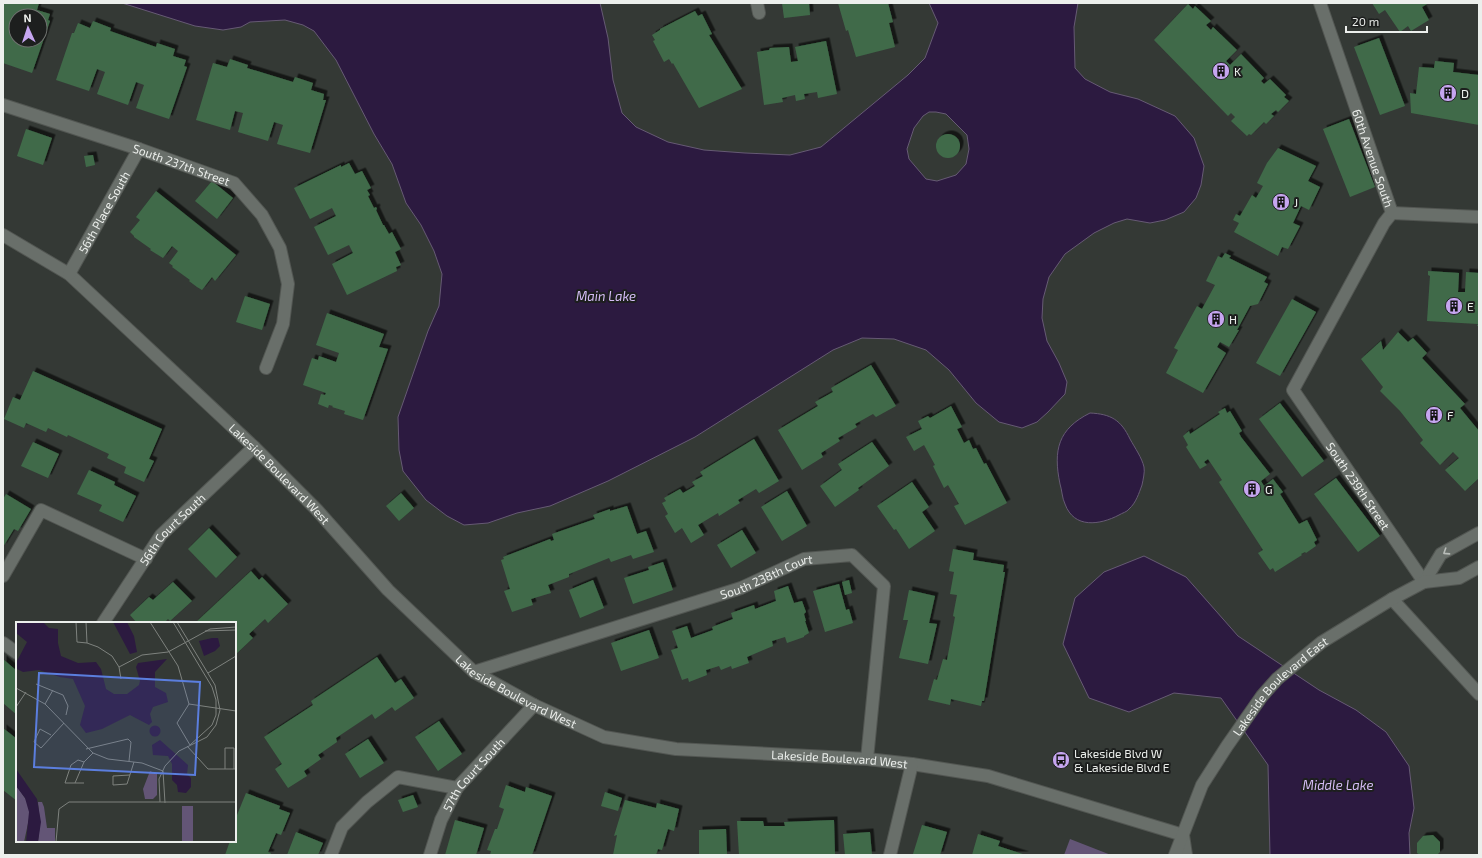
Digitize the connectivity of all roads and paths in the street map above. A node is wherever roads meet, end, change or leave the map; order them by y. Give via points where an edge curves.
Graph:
1 (1320, 3) edge
2 (3, 105) edge
3 (139, 149) junction
4 (1392, 212) junction
5 (1479, 217) edge
6 (3, 236) edge
7 (69, 274) junction
8 (266, 368) dead end
9 (1293, 390) joint
10 (254, 447) junction
11 (1479, 533) edge
12 (146, 559) junction
13 (1479, 568) edge
14 (3, 576) edge
15 (1424, 582) junction
16 (1392, 599) junction
17 (104, 622) edge
18 (3, 643) edge
19 (16, 652) edge
20 (474, 672) junction
21 (1479, 694) edge
22 (534, 705) junction
23 (867, 759) junction
24 (912, 764) junction
25 (457, 788) junction
26 (1183, 835) junction
27 (331, 855) edge
28 (430, 855) edge
29 (890, 855) edge
30 (1175, 855) edge
31 (1186, 855) edge

1 - 4 street, 60th Avenue South
2 - 3 street, South 237th Street
3 - 7 street, 56th Place South
3 - 8 street, South 237th Street via 234,183 262,215 280,248 288,284 283,324
4 - 5 street
4 - 9 street, 60th Avenue South
6 - 7 street, Lakeside Boulevard West
7 - 10 street, Lakeside Boulevard West
9 - 15 street, South 239th Street
10 - 12 street, 56th Court South via 162,535
10 - 20 street, Lakeside Boulevard West via 317,510 388,590
11 -> 15 street via 1441,554
12 - 14 street via 41,510
12 - 17 street, 56th Court South
13 - 15 street, Lakeside Boulevard East via 1458,578
15 - 16 street, Lakeside Boulevard East
16 - 21 street
16 - 26 street, Lakeside Boulevard East via 1322,642 1277,679 1262,696 1202,785
18 - 19 street
20 - 22 street, Lakeside Boulevard West
20 - 23 street, South 238th Court via 741,588 804,559 852,555 884,586
22 - 23 street, Lakeside Boulevard West via 604,737 676,749
22 - 25 street, 57th Court South
23 - 24 street, Lakeside Boulevard West
24 - 26 street, Lakeside Boulevard West via 988,776
24 - 29 street
25 - 27 street via 398,777 342,827
25 - 28 street, 57th Court South via 441,820
26 - 30 street, Lakeside Boulevard East
26 - 31 street, Lakeside Boulevard East

